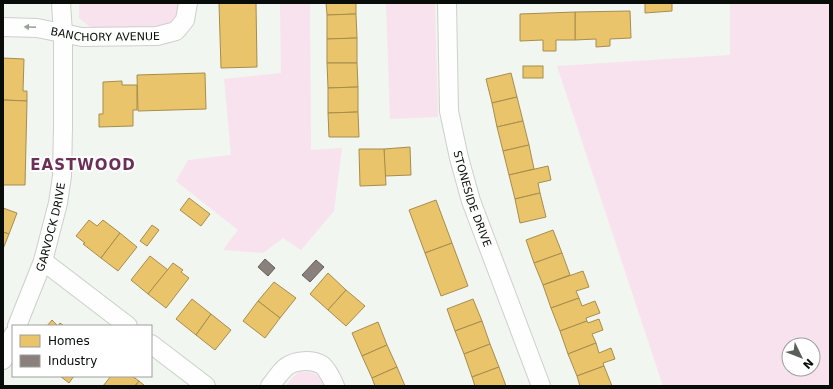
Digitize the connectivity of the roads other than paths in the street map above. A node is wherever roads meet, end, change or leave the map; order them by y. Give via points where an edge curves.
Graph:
1 (61, 3) edge
2 (188, 3) edge
3 (447, 3) edge
4 (3, 27) edge
5 (63, 33) junction
6 (43, 261) junction
7 (17, 325) edge
8 (127, 325) edge
9 (12, 338) edge
10 (152, 345) edge
11 (3, 360) edge
12 (206, 386) edge
13 (270, 386) edge
14 (335, 386) edge
15 (541, 386) edge

1 - 5 street, GARVOCK DRIVE
2 - 5 street, BANCHORY AVENUE via 185,20 176,31 157,36 82,37
3 - 15 street, STONESIDE DRIVE via 449,111 459,158 471,201
5 -> 4 street, BANCHORY AVENUE via 37,28
5 - 6 street, GARVOCK DRIVE via 62,176
6 - 7 street, GARVOCK DRIVE
6 - 8 street
9 - 11 street
10 - 12 street
13 - 14 street via 287,366 310,361 322,365

